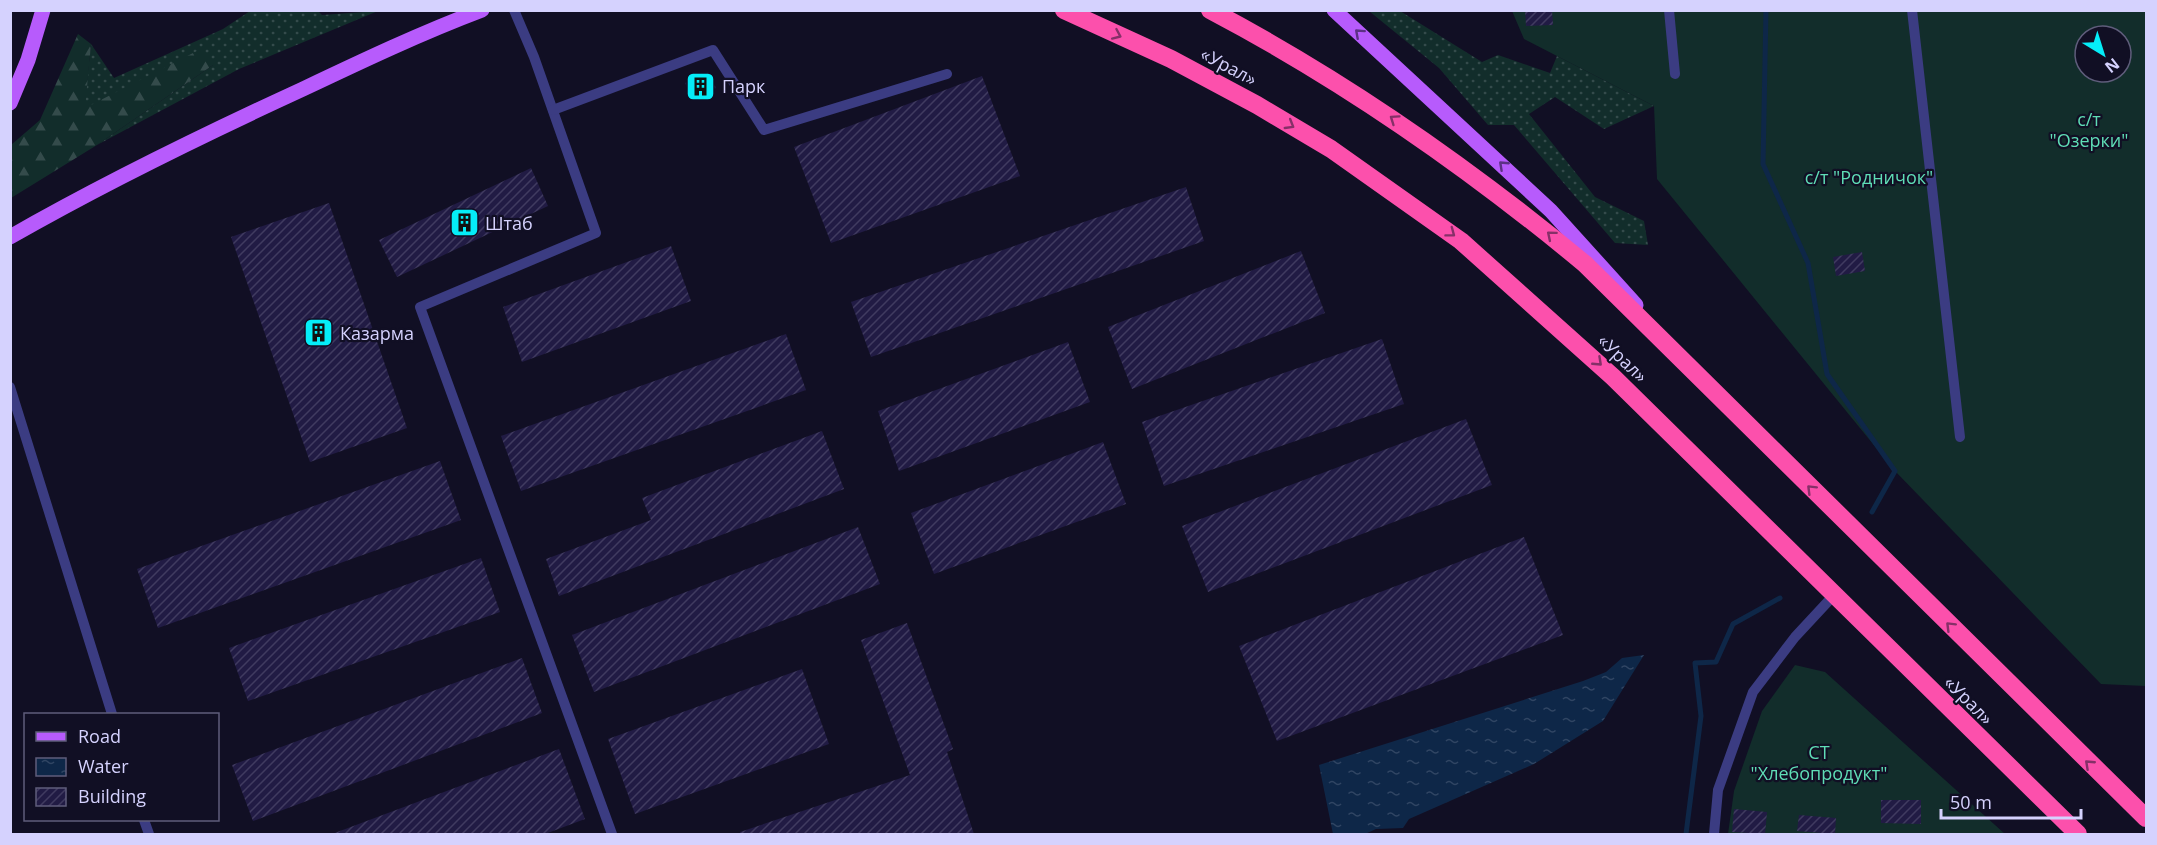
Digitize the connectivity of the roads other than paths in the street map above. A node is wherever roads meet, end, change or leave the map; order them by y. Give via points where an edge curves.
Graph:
1 (452, 10) edge
2 (482, 10) edge
3 (514, 10) edge
4 (1064, 10) edge
5 (1210, 10) edge
6 (1334, 10) edge
7 (1669, 10) edge
8 (1912, 10) edge
9 (43, 12) edge
10 (431, 29) junction
11 (947, 74) dead end
12 (1674, 74) dead end
13 (10, 103) edge
14 (553, 110) junction
15 (10, 237) edge
16 (1670, 347) junction
17 (10, 387) edge
18 (1960, 437) dead end
19 (1834, 595) junction
20 (112, 713) edge
21 (2146, 816) edge
22 (612, 834) edge
23 (1714, 834) edge
24 (2078, 834) edge

1 - 10 main road
2 - 10 main road
3 - 14 lane
4 -> 19 highway, «Урал» via 1171,59 1257,105 1331,149 1461,241 1588,353
16 -> 5 highway via 1585,264 1455,162 1289,52
16 -> 6 main road via 1551,211
7 - 12 lane
8 - 18 lane
9 - 13 main road
10 - 15 main road via 187,143
11 - 14 lane via 764,130 713,50
14 - 22 lane via 596,233 420,307
21 -> 16 highway
17 - 20 lane
19 - 23 lane via 1795,637 1753,692 1718,790
19 - 24 highway, «Урал»

